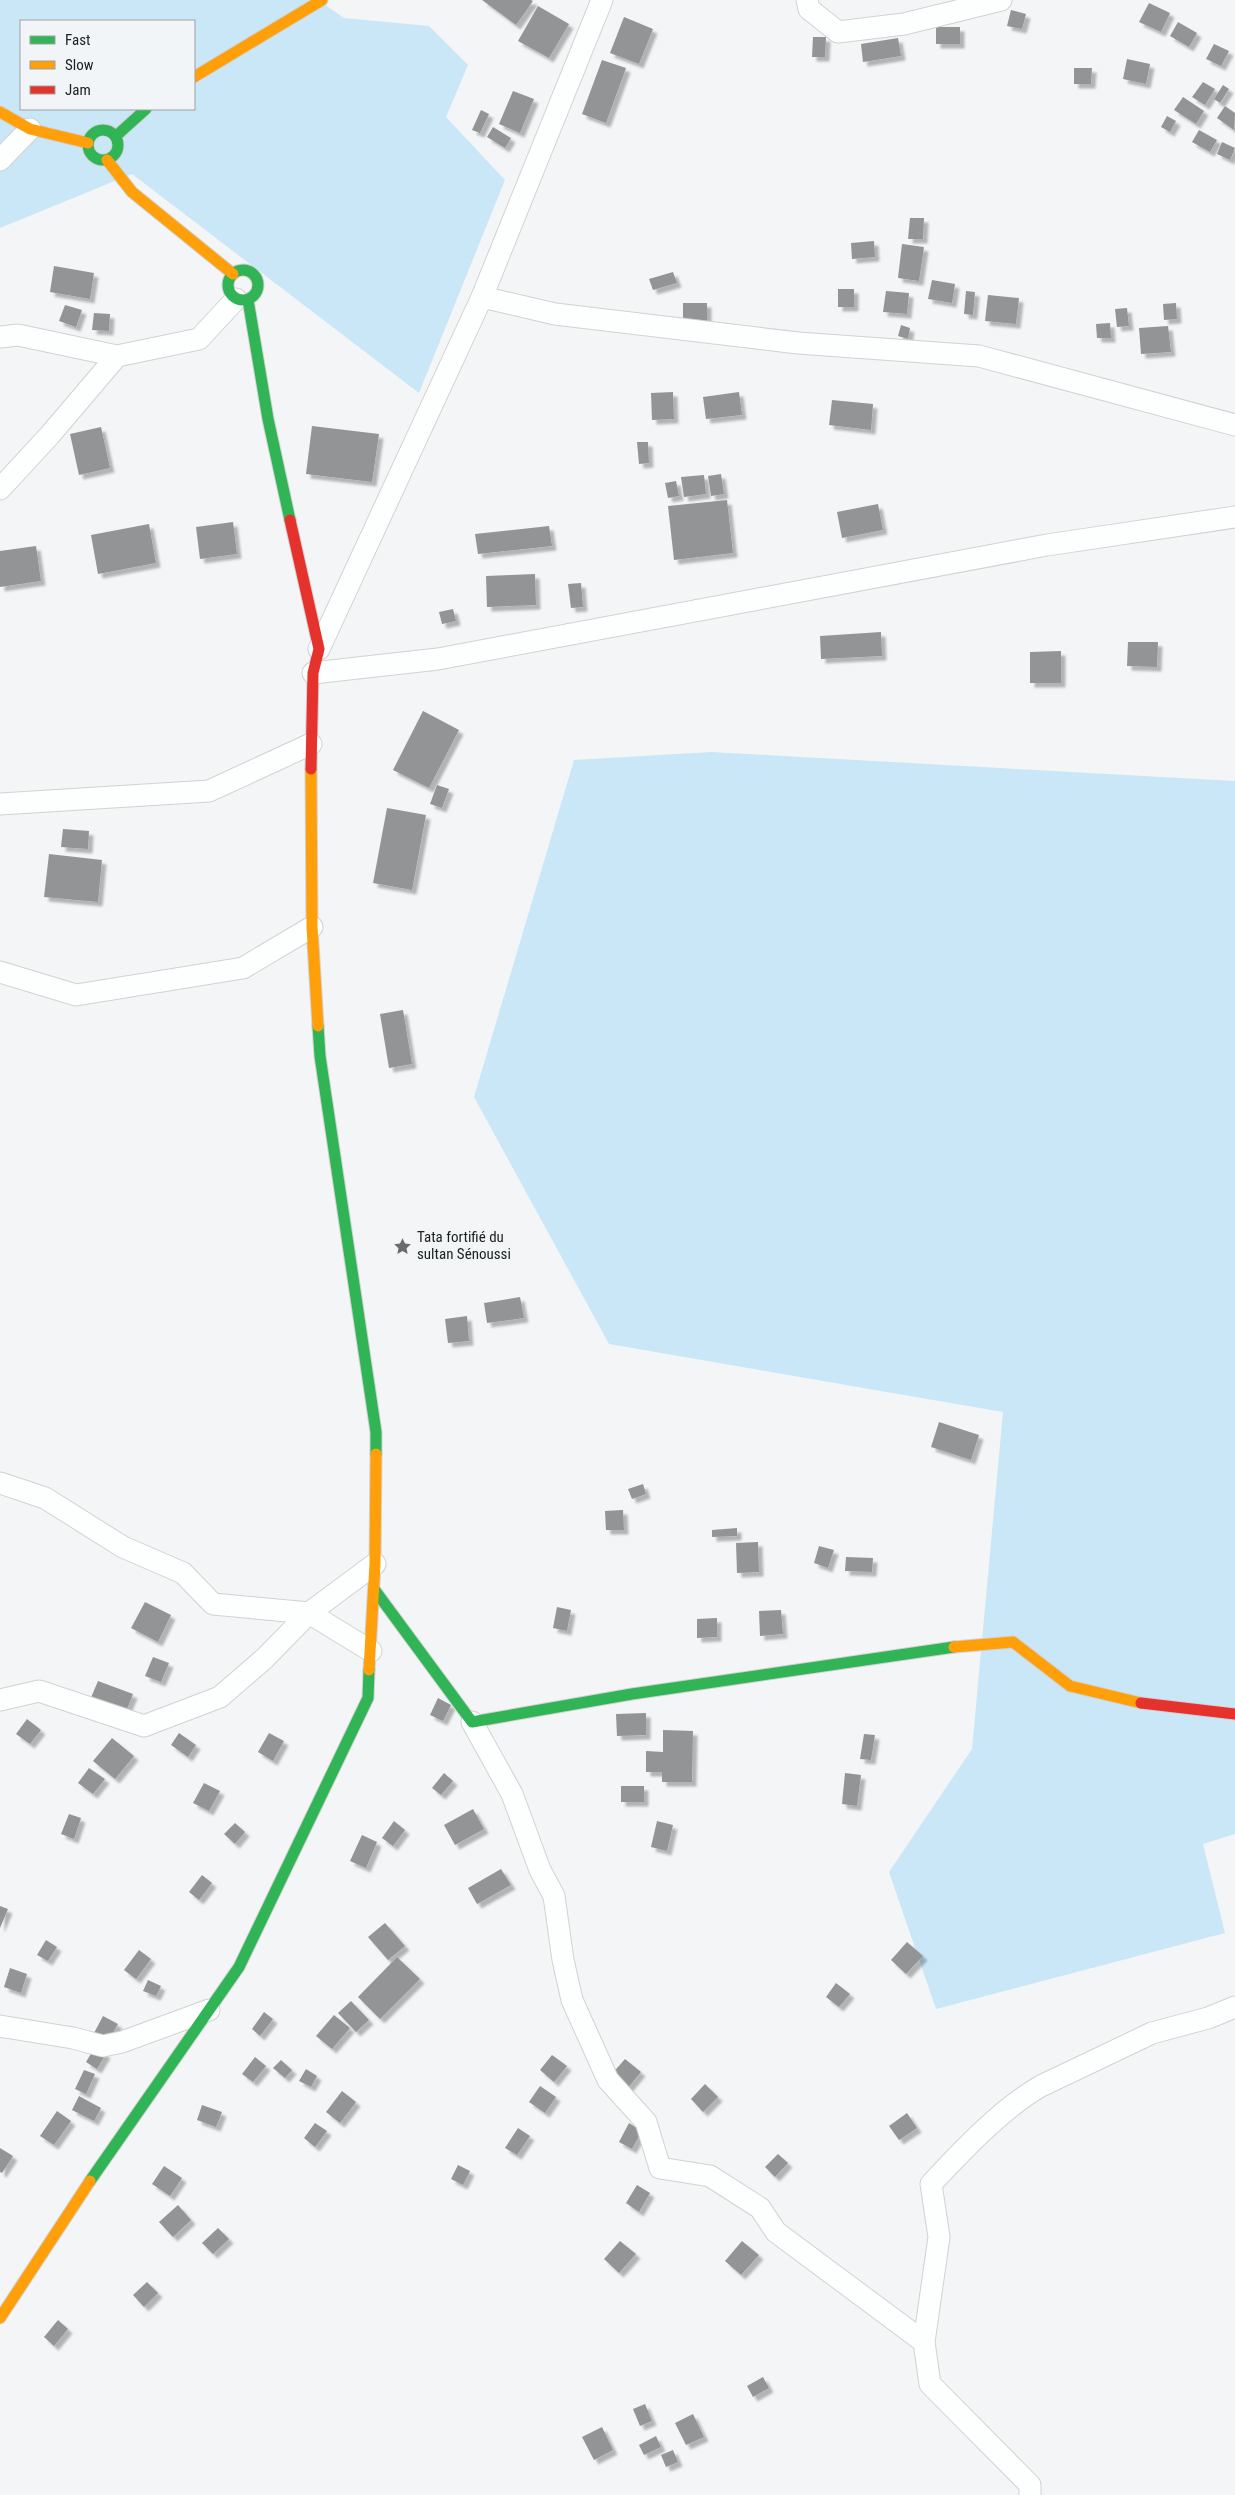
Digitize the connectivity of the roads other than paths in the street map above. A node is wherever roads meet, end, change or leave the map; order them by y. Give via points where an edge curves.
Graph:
1 (322, 0) edge
2 (602, 0) edge
3 (807, 0) edge
4 (1001, 0) edge
5 (195, 77) edge
6 (145, 110) edge
7 (0, 112) edge
8 (30, 129) junction
9 (116, 136) junction
10 (88, 142) junction
11 (0, 160) edge
12 (107, 160) junction
13 (233, 274) junction
14 (482, 297) junction
15 (242, 299) junction
16 (0, 337) edge
17 (118, 356) junction
18 (1235, 426) edge
19 (0, 489) edge
20 (1232, 524) edge
21 (319, 649) junction
22 (313, 673) junction
23 (311, 744) junction
24 (0, 804) edge
25 (312, 926) junction
26 (0, 972) edge
27 (0, 1483) edge
28 (375, 1564) junction
29 (374, 1589) junction
30 (309, 1613) junction
31 (371, 1650) junction
32 (0, 1700) edge
33 (1235, 1714) edge
34 (472, 1722) junction
35 (1235, 2007) edge
36 (209, 2010) junction
37 (0, 2026) edge
38 (0, 2318) edge
39 (924, 2342) junction
40 (1030, 2495) edge

1 - 5 main road
2 - 14 street
3 - 4 street via 809,9 838,32 904,24
6 - 9 main road
7 - 8 main road
8 - 10 main road
8 - 11 street
9 - 10 main road via 100,130
9 - 12 main road via 118,148
10 - 12 main road via 95,158
12 - 13 main road via 132,192
13 - 15 main road via 228,290
13 - 15 main road via 244,270 257,280 256,292
14 - 18 street via 555,314 798,343 979,356
14 - 21 street
15 - 17 street via 200,339
15 - 21 main road
16 - 17 street via 18,336
17 - 19 street
20 - 22 street via 1046,545 438,660
21 - 22 main road
22 - 23 main road
23 - 24 street via 209,791
23 - 25 main road
25 - 26 street via 243,968 76,995
25 - 28 main road via 320,1056 376,1432
27 - 30 street via 45,1498 123,1547 183,1573 212,1604
28 - 29 main road
28 - 30 street
29 - 31 main road
29 - 34 main road
30 - 31 street
30 - 32 street via 265,1658 220,1697 144,1726 39,1692
31 - 36 main road via 368,1698 239,1967
33 - 34 main road via 1152,1706 1070,1686 1013,1642 972,1644 641,1692
34 - 39 street via 512,1794 540,1870 554,1896 572,2000 608,2080 646,2122 660,2168 710,2176 760,2208 776,2232
35 - 39 street via 1152,2033 1024,2095 958,2154 931,2184 939,2237
36 - 37 street via 103,2046
36 - 38 main road via 64,2219
39 - 40 street via 930,2384 1030,2485

